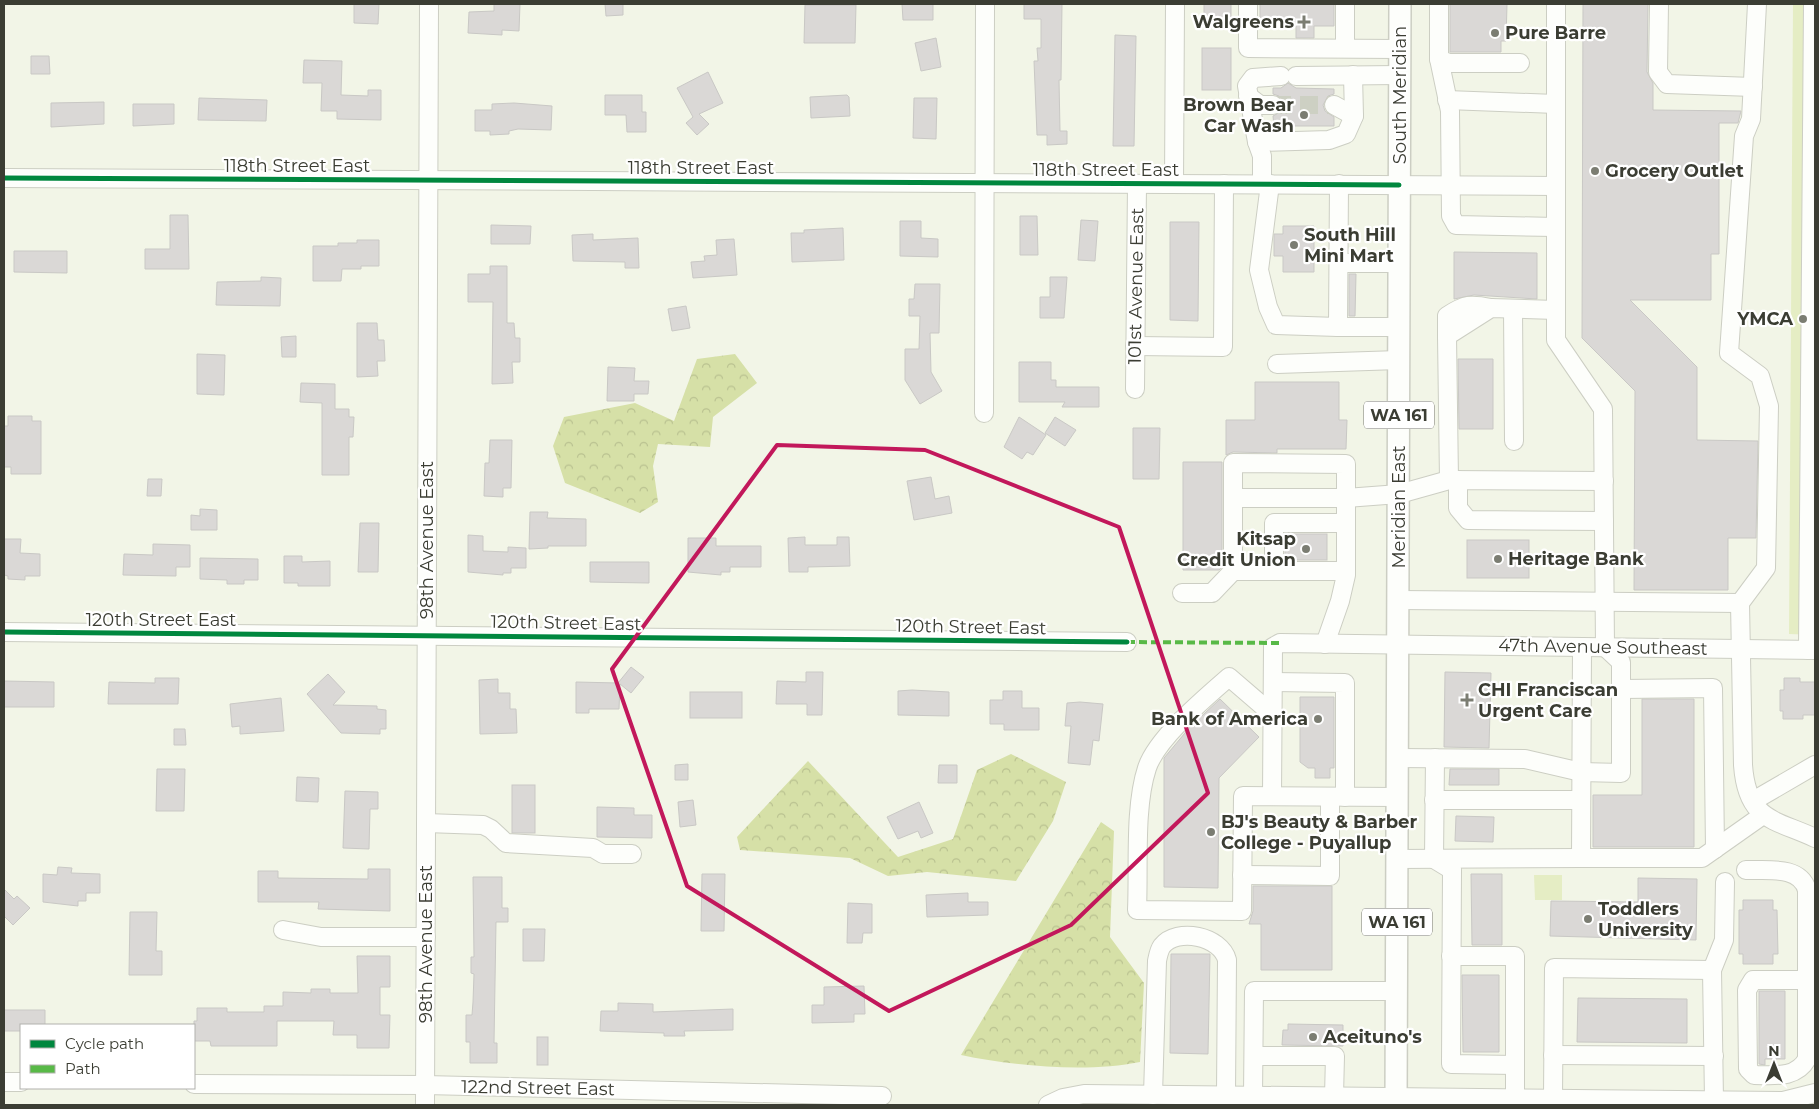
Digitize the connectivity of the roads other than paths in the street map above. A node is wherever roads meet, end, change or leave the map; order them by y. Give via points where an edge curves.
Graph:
1 (430, 4) edge
2 (985, 4) edge
3 (1175, 4) edge
4 (1248, 4) edge
5 (1344, 4) edge
6 (1400, 4) edge
7 (1440, 4) edge
8 (1556, 4) edge
9 (1659, 4) edge
10 (1756, 4) edge
11 (1813, 4) edge
12 (1344, 48) junction
13 (1400, 49) junction
14 (1439, 58) junction
15 (1520, 62) dead end
16 (1353, 75) junction
17 (1400, 75) junction
18 (1753, 87) junction
19 (1248, 96) junction
20 (1447, 100) junction
21 (1273, 104) tunnel mouth
22 (1334, 104) tunnel mouth
23 (1556, 104) junction
24 (1354, 116) junction
25 (1256, 142) junction
26 (4, 178) edge
27 (429, 181) junction
28 (985, 183) junction
29 (1137, 184) junction
30 (1174, 184) junction
31 (1224, 184) junction
32 (1266, 184) junction
33 (1339, 184) junction
34 (1399, 185) junction
35 (1451, 186) junction
36 (1555, 186) junction
37 (1555, 227) junction
38 (1339, 263) junction
39 (1399, 263) junction
40 (1513, 309) junction
41 (1556, 310) junction
42 (1338, 327) junction
43 (1399, 328) junction
44 (1135, 346) junction
45 (1399, 360) junction
46 (1277, 364) dead end
47 (1135, 389) dead end
48 (984, 413) dead end
49 (1514, 441) dead end
50 (1453, 480) junction
51 (1604, 481) junction
52 (1399, 494) junction
53 (1233, 498) junction
54 (1346, 498) junction
55 (1604, 521) junction
56 (1346, 523) junction
57 (1233, 571) junction
58 (1274, 571) junction
59 (1346, 571) junction
60 (1182, 593) dead end
61 (1398, 600) junction
62 (1604, 602) junction
63 (1740, 603) junction
64 (4, 632) edge
65 (427, 636) junction
66 (1127, 642) dead end
67 (1324, 644) junction
68 (1398, 644) junction
69 (1582, 647) junction
70 (1605, 647) junction
71 (1742, 649) junction
72 (1812, 650) edge
73 (1273, 682) junction
74 (1622, 689) junction
75 (1272, 714) junction
76 (1397, 749) junction
77 (1434, 758) junction
78 (1815, 765) edge
79 (1581, 772) junction
80 (1272, 796) junction
81 (1338, 797) junction
82 (1397, 798) junction
83 (1434, 800) junction
84 (1581, 800) junction
85 (1758, 808) junction
86 (426, 823) junction
87 (1815, 838) edge
88 (1714, 849) junction
89 (632, 854) dead end
90 (1580, 858) junction
91 (1397, 859) junction
92 (1434, 859) junction
93 (1746, 870) dead end
94 (1242, 875) junction
95 (1725, 882) dead end
96 (283, 930) dead end
97 (426, 937) junction
98 (1451, 956) junction
99 (1712, 970) junction
100 (1811, 980) edge
101 (1397, 991) junction
102 (1553, 1055) junction
103 (1254, 1056) junction
104 (1714, 1056) junction
105 (1515, 1065) junction
106 (4, 1082) edge
107 (20, 1082) edge
108 (195, 1084) edge
109 (425, 1085) junction
110 (1815, 1093) edge
111 (1226, 1095) junction
112 (882, 1096) dead end
113 (1254, 1096) junction
114 (1334, 1096) junction
115 (1156, 1098) edge
116 (1515, 1098) junction
117 (817, 1100) edge
118 (1396, 1101) edge
119 (1563, 1101) edge
120 (1490, 1102) edge
121 (1058, 1103) edge
122 (1716, 1103) edge
123 (425, 1105) edge

1 - 27 street, 98th Avenue East
2 - 28 street
3 - 30 street
4 - 12 street via 1248,48
5 - 12 street
6 - 13 main road, South Meridian / WA 161
7 - 14 street
8 - 23 street
9 - 18 street via 1658,72 1667,84
10 - 18 street
11 - 72 street
12 - 13 street
13 - 17 main road, South Meridian / WA 161
14 - 15 street via 1449,64
14 - 20 street
16 - 17 street
16 - 19 street via 1254,78 1247,86
16 - 24 street
17 - 34 main road, South Meridian / WA 161
18 - 63 street via 1752,119 1744,136 1729,353 1760,376 1769,406 1766,568
19 - 21 street via 1260,104
19 - 25 street
20 - 23 street
20 - 35 street
22 - 24 street
23 - 36 street
24 - 25 street via 1346,134 1329,140
25 - 32 street via 1262,156
26 - 27 street, 118th Street East
27 - 28 street, 118th Street East
27 - 65 street, 98th Avenue East
28 - 29 street, 118th Street East
28 - 48 street
29 - 30 street, 118th Street East
29 - 44 street, 101st Avenue East
30 - 31 street, 118th Street East
31 - 32 street, 118th Street East
31 - 44 street via 1223,347
32 - 33 street, 118th Street East
32 - 42 street via 1259,270 1276,325
33 - 34 street, 118th Street East
33 - 38 street
34 - 35 street, 118th Street East
34 - 39 main road, Meridian East / WA 161
35 - 36 street, 118th Street East
35 - 37 street via 1451,216 1456,225
36 - 37 street
37 - 41 street
38 - 39 street
38 - 42 street
39 - 43 main road, Meridian East / WA 161
40 - 41 street
40 - 49 street
40 - 50 street via 1491,308 1447,336 1448,441
41 - 51 street via 1556,340 1603,409
42 - 43 street
43 - 45 main road, Meridian East / WA 161
44 - 47 street, 101st Avenue East
45 - 46 street
45 - 52 main road, Meridian East / WA 161
50 - 51 street
50 - 52 street
50 - 55 street via 1458,508 1468,520
51 - 55 street
52 - 54 street
52 - 61 main road, Meridian East / WA 161
53 - 54 street
53 - 54 street via 1233,463 1346,464
53 - 57 street
54 - 56 street
55 - 62 street
56 - 58 street via 1274,523
56 - 59 street
57 - 58 street
57 - 60 street via 1212,593
58 - 59 street
59 - 67 street via 1340,601
61 - 62 street
61 - 68 main road, Meridian East / WA 161
62 - 63 street
62 - 70 street
63 - 71 street
64 - 65 street, 120th Street East
65 - 66 street, 120th Street East
65 - 86 street, 98th Avenue East
67 - 68 street
67 - 73 street via 1280,643 1273,647
68 - 69 street, 47th Avenue Southeast
68 - 76 main road, Meridian East / WA 161
69 - 70 street, 47th Avenue Southeast
69 - 79 street
70 - 71 street, 47th Avenue Southeast
70 - 74 street via 1621,662
71 - 72 street, 47th Avenue Southeast
71 - 85 street via 1743,771 1746,787
73 - 75 street
73 - 81 street via 1345,683
74 - 79 street via 1621,773
74 - 88 street via 1713,688
75 - 80 street
75 - 94 street via 1229,677 1189,712 1165,740 1147,766 1142,786 1138,910 1242,911
76 - 77 street
76 - 82 main road, WA 161
77 - 79 street via 1525,759
77 - 83 street
78 - 85 street
79 - 84 street
80 - 81 street
80 - 94 street via 1243,796
81 - 82 street
81 - 94 street via 1330,876
82 - 91 main road, WA 161
83 - 84 street
83 - 92 street
84 - 90 street
85 - 87 street via 1783,827
85 - 88 street
86 - 89 street via 484,825 506,843 593,848 603,854
86 - 97 street, 98th Avenue East
88 - 90 street via 1702,858
90 - 92 street
91 - 92 street
91 - 101 main road, WA 161
92 - 98 street via 1452,870
93 - 100 street via 1793,873 1805,883
95 - 99 street via 1724,940
96 - 97 street via 321,937
97 - 109 street, 98th Avenue East
98 - 105 street via 1451,1064
98 - 105 street via 1515,956
99 - 102 street via 1554,968
99 - 104 street
100 - 100 street via 1807,1059 1802,1067 1788,1075 1754,1075 1748,1069 1747,990 1753,980
101 - 103 street via 1254,991
101 - 118 main road, WA 161
102 - 104 street
102 - 119 street
103 - 113 street
103 - 114 street via 1334,1056
104 - 122 street
105 - 116 street
106 - 107 street
108 - 109 street, 122nd Street East
109 - 117 street, 122nd Street East
109 - 123 street, 98th Avenue East
110 - 122 street via 1783,1101
111 - 113 street
111 - 115 street
111 - 115 street via 1226,952 1217,943 1193,937 1174,938 1159,951
112 - 117 street, 122nd Street East
113 - 114 street
114 - 118 street
115 - 121 street via 1084,1094
116 - 119 street
116 - 120 street
118 - 120 street
119 - 122 street

